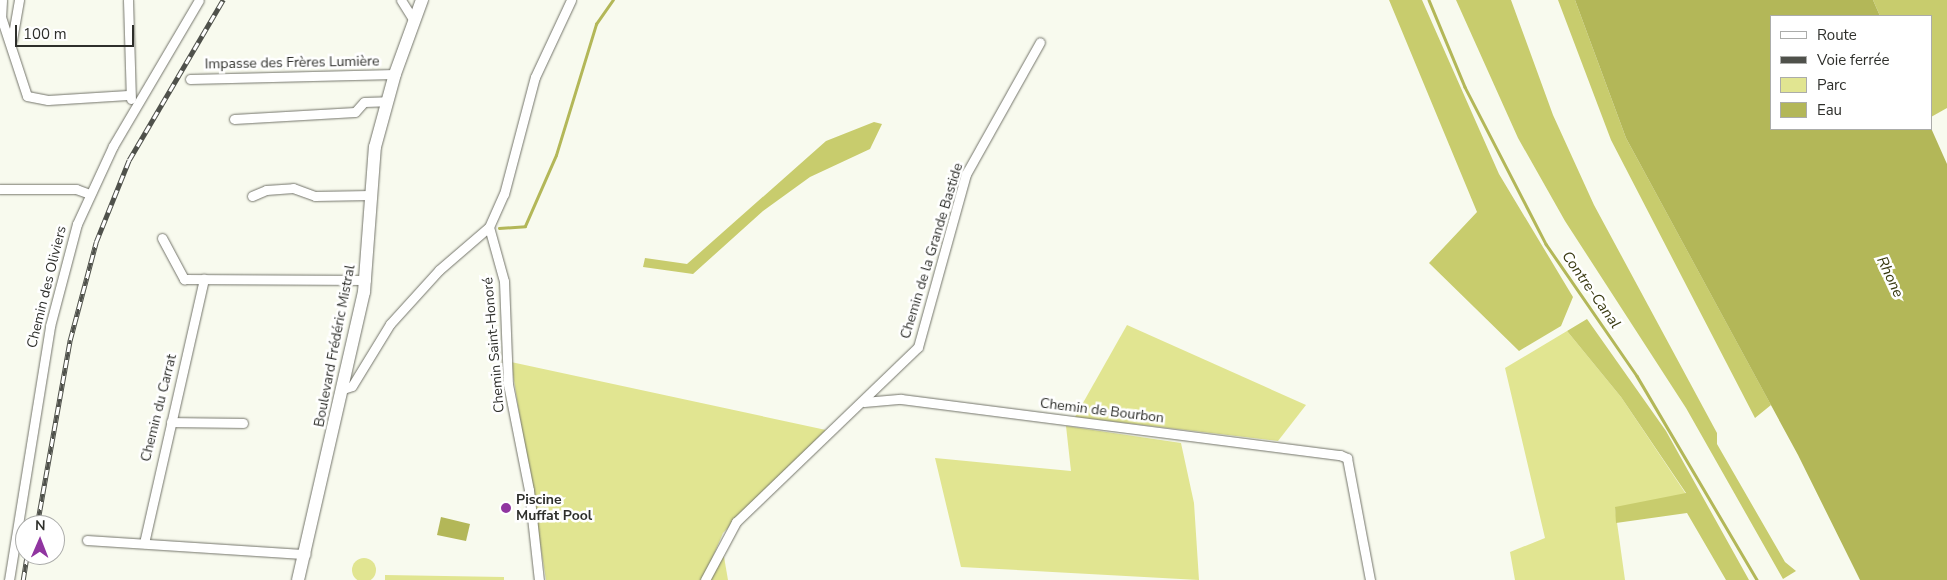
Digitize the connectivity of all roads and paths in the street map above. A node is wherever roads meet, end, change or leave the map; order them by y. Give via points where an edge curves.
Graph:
1 (2, 0) edge
2 (19, 0) edge
3 (128, 0) edge
4 (200, 0) edge
5 (401, 0) edge
6 (422, 0) edge
7 (572, 0) edge
8 (413, 19) junction
9 (12, 40) junction
10 (1040, 42) dead end
11 (394, 74) junction
12 (190, 79) dead end
13 (128, 95) junction
14 (387, 101) junction
15 (137, 103) junction
16 (234, 119) dead end
17 (0, 189) edge
18 (90, 194) junction
19 (370, 195) junction
20 (252, 196) dead end
21 (489, 227) junction
22 (162, 238) dead end
23 (204, 280) junction
24 (366, 280) junction
25 (343, 389) junction
26 (860, 403) junction
27 (171, 422) junction
28 (243, 423) dead end
29 (87, 540) dead end
30 (144, 543) junction
31 (306, 554) junction
32 (9, 580) edge
33 (298, 580) edge
34 (306, 580) edge
35 (539, 580) edge
36 (705, 580) edge
37 (1370, 580) edge

1 - 9 street via 1,17
2 - 9 street
3 - 13 street
4 - 15 street, Chemin des Oliviers
5 - 8 street
6 - 8 main road, Boulevard Frédéric Mistral
7 - 21 street via 535,77 504,194
8 - 11 main road, Boulevard Frédéric Mistral
9 - 13 street via 27,96 48,100
10 - 26 street, Chemin de la Grande Bastide via 966,174 918,347
11 - 12 street, Impasse des Frères Lumière
11 - 14 main road, Boulevard Frédéric Mistral
13 - 15 street
14 - 16 street via 364,102 355,112
14 - 19 main road, Boulevard Frédéric Mistral
15 - 18 street, Chemin des Oliviers
17 - 18 street via 61,188
18 - 32 street, Chemin des Oliviers via 50,326 31,465
19 - 20 street via 315,196 293,188 266,190
19 - 24 main road, Boulevard Frédéric Mistral
21 - 25 street via 439,270 390,324 352,386
21 - 35 street, Chemin Saint-Honoré via 504,281 511,408 529,490
22 - 23 street via 184,279
23 - 24 street
23 - 27 street, Chemin du Carrat
24 - 25 main road, Boulevard Frédéric Mistral
25 - 31 main road, Boulevard Frédéric Mistral
26 - 36 street, Chemin de la Grande Bastide via 736,522
26 - 37 street, Chemin de Bourbon via 901,399 1340,455 1347,458
27 - 28 street
27 - 30 street, Chemin du Carrat
29 - 30 street
30 - 31 street
31 - 33 main road, Boulevard Frédéric Mistral
31 - 34 main road, Boulevard Frédéric Mistral

